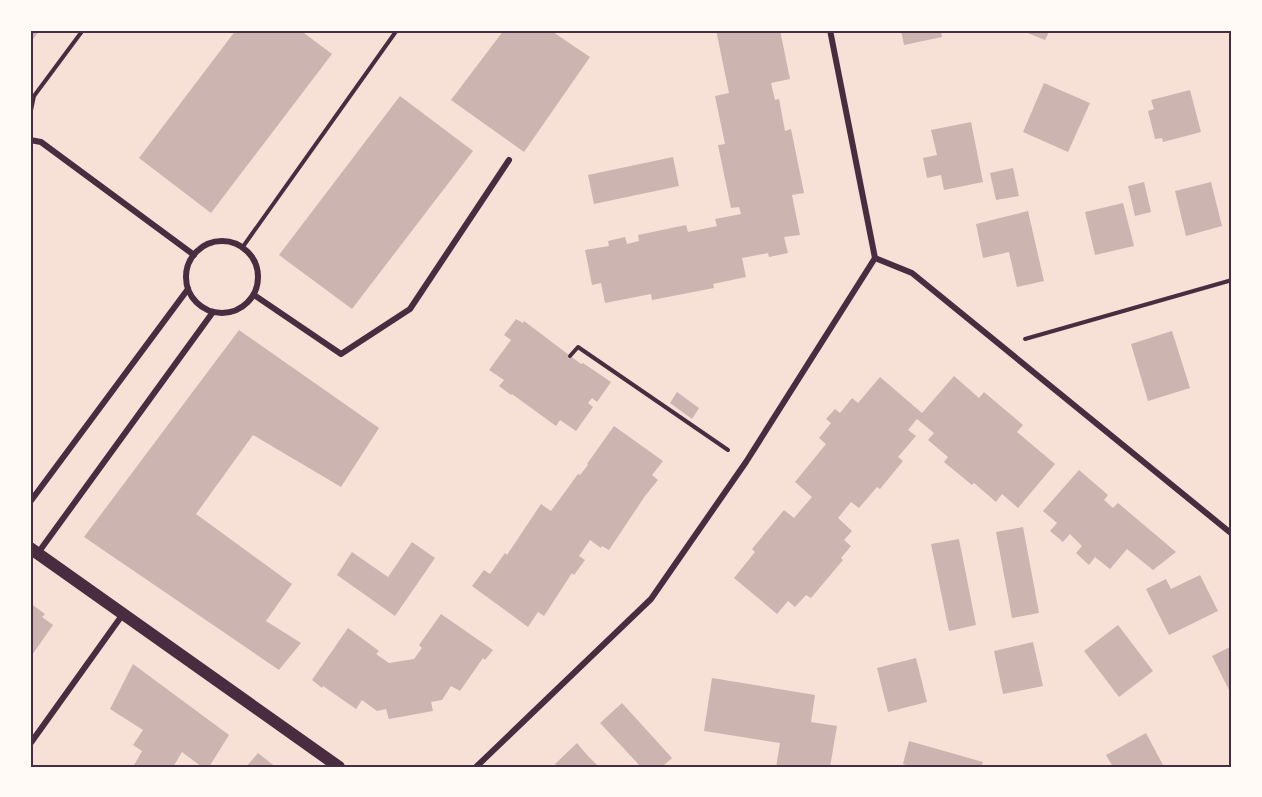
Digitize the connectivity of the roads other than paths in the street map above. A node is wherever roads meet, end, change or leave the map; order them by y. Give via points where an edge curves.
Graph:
1 (830, 30) edge
2 (30, 140) edge
3 (509, 160) dead end
4 (194, 255) junction
5 (875, 258) junction
6 (188, 289) junction
7 (254, 295) junction
8 (213, 312) junction
9 (30, 502) edge
10 (1232, 534) edge
11 (34, 551) edge
12 (124, 614) junction
13 (30, 744) edge
14 (339, 767) edge
15 (476, 767) edge

1 - 5 street
2 - 4 street via 41,142
3 - 7 street via 410,309 340,354
4 - 6 street via 186,271
4 - 7 street via 201,247 222,241 242,248 250,255 258,274
5 - 10 street via 912,273
5 - 15 street via 746,462 651,599
6 - 8 street via 198,304
6 - 9 street
7 - 8 street via 232,312
8 - 11 street
11 - 12 main road
12 - 13 street
12 - 14 main road

